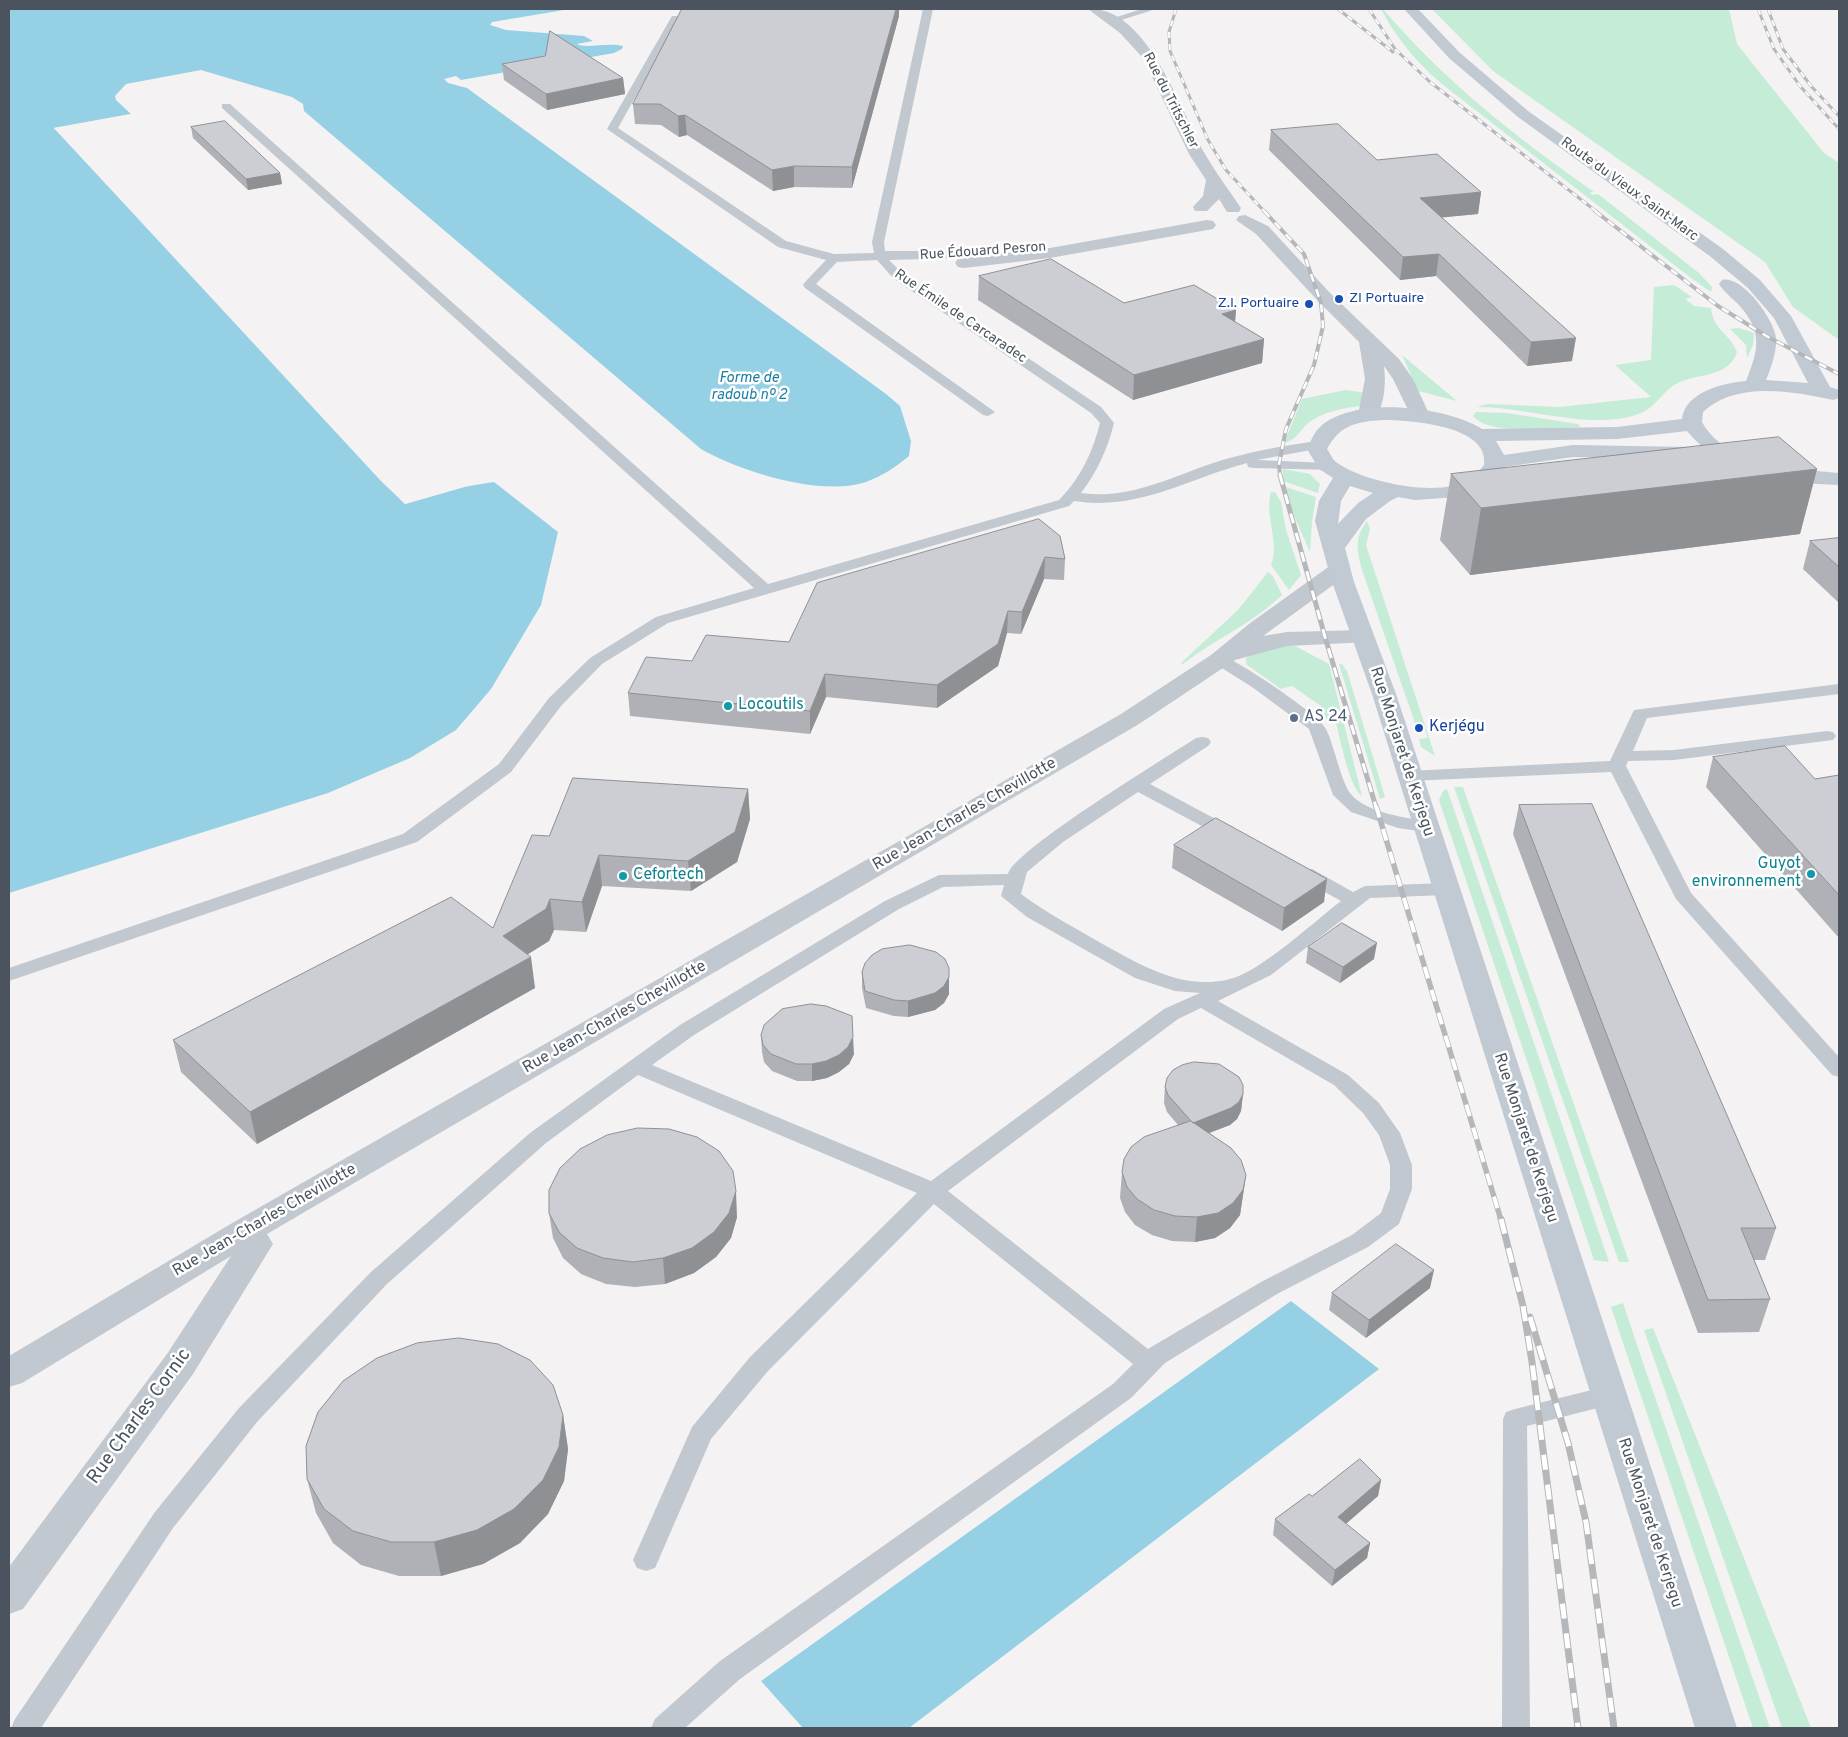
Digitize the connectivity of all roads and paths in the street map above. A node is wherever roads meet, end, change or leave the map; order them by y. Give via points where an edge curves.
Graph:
1 (928, 9) edge
2 (1095, 9) edge
3 (1151, 9) edge
4 (1401, 9) edge
5 (1411, 9) edge
6 (713, 19) edge
7 (1112, 20) junction
8 (226, 106) dead end
9 (1214, 181) junction
10 (1195, 212) junction
11 (1239, 214) junction
12 (1219, 226) junction
13 (1162, 232) junction
14 (1270, 239) junction
15 (834, 258) junction
16 (880, 258) junction
17 (962, 258) junction
18 (895, 274) junction
19 (1369, 342) junction
20 (1754, 386) junction
21 (1831, 393) edge
22 (988, 412) dead end
23 (1368, 415) junction
24 (1420, 416) junction
25 (1692, 424) junction
26 (1477, 434) junction
27 (1317, 445) junction
28 (1723, 454) junction
29 (1496, 462) junction
30 (1219, 466) junction
31 (1336, 472) junction
32 (1839, 479) edge
33 (1392, 492) junction
34 (1072, 496) junction
35 (1336, 558) junction
36 (764, 590) junction
37 (1362, 637) junction
38 (1220, 660) junction
39 (1839, 689) edge
40 (1827, 736) dead end
41 (1202, 742) dead end
42 (1619, 761) junction
43 (1409, 776) junction
44 (1138, 785) junction
45 (1425, 827) junction
46 (1250, 845) edge
47 (1285, 863) edge
48 (1016, 880) junction
49 (1445, 890) junction
50 (1354, 900) junction
51 (9, 975) edge
52 (1236, 985) junction
53 (1202, 1000) junction
54 (636, 1066) junction
55 (1839, 1070) edge
56 (932, 1191) junction
57 (246, 1231) junction
58 (1149, 1363) junction
59 (9, 1373) edge
60 (1608, 1396) junction
61 (646, 1560) dead end
62 (9, 1597) edge
63 (25, 1728) edge
64 (665, 1728) edge
65 (1516, 1728) edge
66 (1716, 1728) edge

1 - 16 lane, Rue Émile de Carcaradec via 878,242
2 - 7 street, Rue du Tritschler
3 - 7 lane
4 - 20 main road, Route du Vieux Saint-Marc via 1440,57 1508,113 1678,240 1744,299 1768,337 1767,350
5 - 21 main road, Route du Vieux Saint-Marc via 1454,56 1523,114 1717,253 1754,284 1782,316
6 - 15 lane, Rue Édouard Pesron via 675,18 612,129 782,244
7 - 9 street, Rue du Tritschler via 1149,56 1197,154
8 - 36 lane
9 - 10 street via 1210,198
9 - 11 street, Rue du Tritschler
10 - 11 street via 1220,206
10 - 12 street via 1192,220
10 - 13 street, Rue Édouard Pesron
11 - 12 street
11 - 14 street, Rue du Tritschler
12 - 13 street, Rue Édouard Pesron
12 - 14 street, Rue du Tritschler
13 - 17 street, Rue Édouard Pesron via 1031,256
14 - 19 street, Rue du Tritschler
15 - 16 lane, Rue Édouard Pesron
15 - 22 lane via 809,285
16 - 17 lane, Rue Édouard Pesron
16 - 18 lane, Rue Émile de Carcaradec
17 - 18 lane, Rue Édouard Pesron
18 - 34 lane, Rue Émile de Carcaradec via 1096,410 1107,423 1104,442
19 - 23 street via 1376,394
19 - 24 street, Rue du Tritschler via 1392,363
20 - 21 main road via 1787,386
20 - 25 main road via 1726,390 1705,398 1694,410
23 - 24 main road
23 - 27 main road via 1332,426
24 - 26 main road via 1450,422
25 - 26 main road via 1616,433
25 - 28 main road via 1702,439
26 - 29 main road via 1488,443
27 - 30 lane via 1270,452
27 - 31 main road via 1320,456
28 - 29 main road via 1573,451
28 - 32 main road via 1758,468 1799,477
29 - 33 main road via 1491,473 1480,482 1463,489 1433,493
30 - 31 lane via 1266,463
30 - 34 lane via 1136,496 1098,500
31 - 33 main road via 1366,486
31 - 35 main road, Rue Monjaret de Kerjegu via 1326,521
33 - 35 main road via 1367,504 1352,519
34 - 36 lane via 1064,503
35 - 37 main road, Rue Monjaret de Kerjegu
35 - 38 street, Rue Jean-Charles Chevillotte
36 - 51 lane via 662,620 596,661 555,702 505,768 410,838
37 - 38 street, Rue Jean-Charles Chevillotte via 1278,640
37 - 43 main road, Rue Monjaret de Kerjegu via 1384,694
38 - 45 lane via 1258,682 1317,728 1342,795 1357,808 1398,823
38 - 57 street, Rue Jean-Charles Chevillotte via 1130,719
39 - 42 lane via 1640,714
40 - 42 lane
41 - 44 lane
42 - 43 lane
42 - 55 lane via 1682,895
43 - 45 main road, Rue Monjaret de Kerjegu
44 - 46 lane
44 - 48 lane via 1056,838 1018,870
45 - 49 main road, Rue Monjaret de Kerjegu
47 - 50 lane
48 - 52 lane via 1011,896 1034,913 1142,974 1175,985 1215,988
48 - 54 lane via 939,881 892,905 687,1030
49 - 50 lane via 1365,892
49 - 60 main road, Rue Monjaret de Kerjegu
50 - 52 lane via 1264,972
52 - 53 lane
53 - 56 lane via 1171,1014
53 - 58 lane via 1341,1080 1371,1108 1389,1133 1401,1164 1401,1189 1391,1218 1360,1241 1269,1288
54 - 56 lane
54 - 63 lane via 538,1138 379,1278 248,1415 164,1520
56 - 58 lane
56 - 61 lane via 759,1364 700,1434
57 - 59 street, Rue Jean-Charles Chevillotte
57 - 62 street, Rue Charles Cornic via 256,1244 180,1364
58 - 64 lane via 1122,1391 730,1670
60 - 65 lane via 1515,1419
60 - 66 main road, Rue Monjaret de Kerjegu

